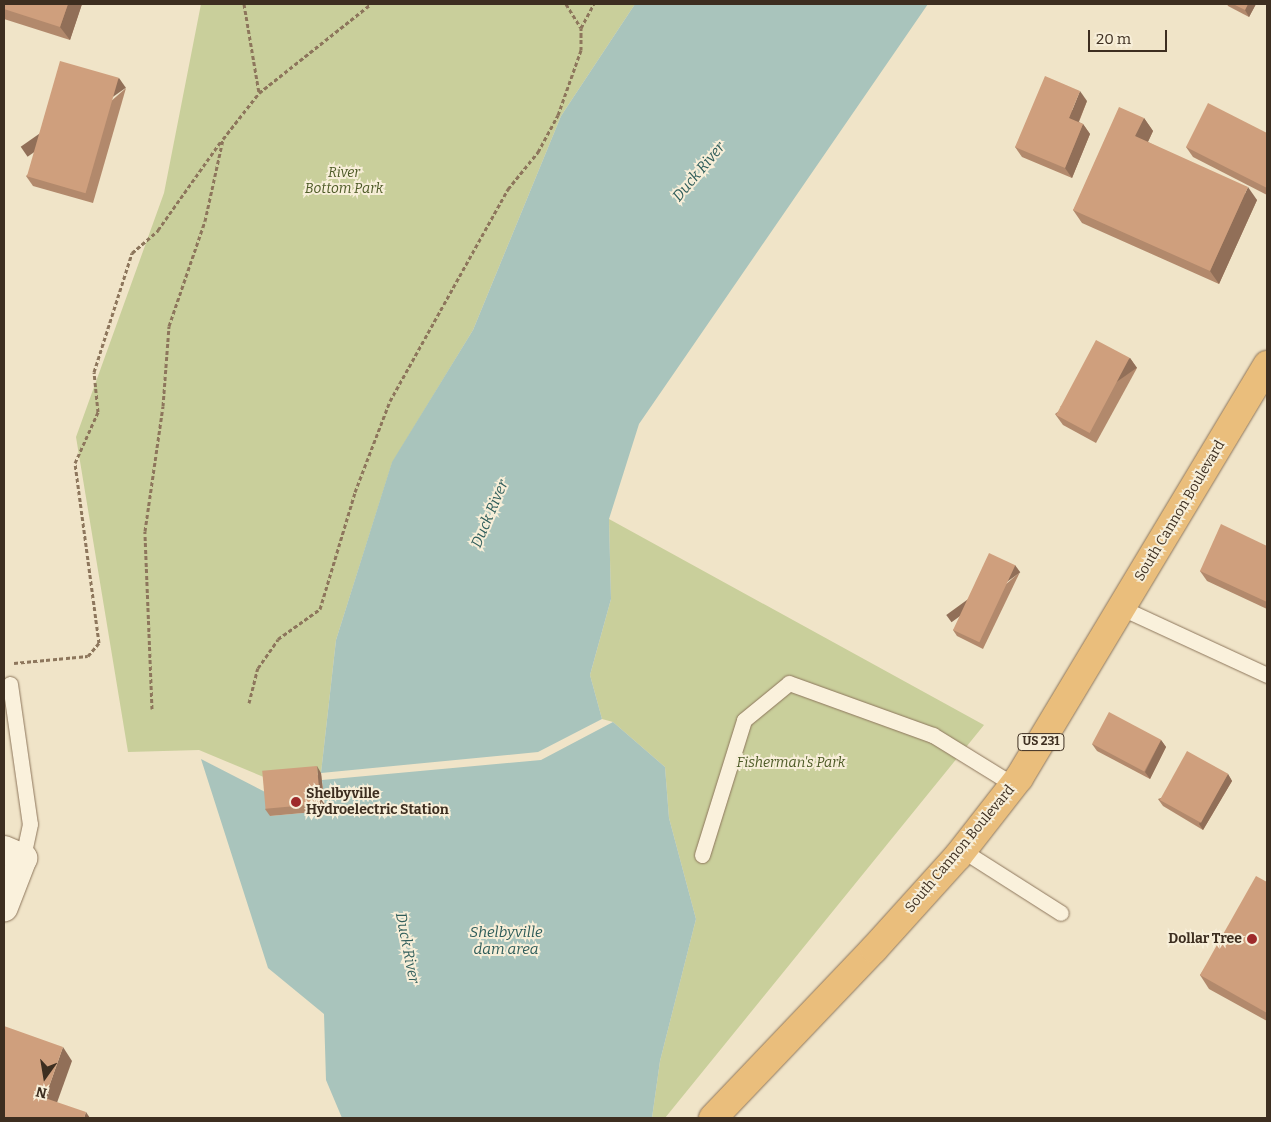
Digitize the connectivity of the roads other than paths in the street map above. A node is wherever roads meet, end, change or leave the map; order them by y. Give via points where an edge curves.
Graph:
1 (1267, 364) edge
2 (1122, 608) junction
3 (1267, 675) edge
4 (10, 684) dead end
5 (1014, 785) junction
6 (962, 850) junction
7 (13, 854) edge
8 (702, 855) dead end
9 (4, 907) edge
10 (1061, 913) dead end
11 (713, 1118) edge

1 - 2 highway, South Cannon Boulevard / US 231
2 - 3 lane
2 - 5 highway, South Cannon Boulevard / US 231
4 - 7 lane via 30,824
5 - 6 highway, South Cannon Boulevard / US 231
5 - 8 lane via 932,735 789,683 744,720
6 - 10 lane
6 - 11 highway, South Cannon Boulevard / US 231 via 757,1077
7 - 9 street

